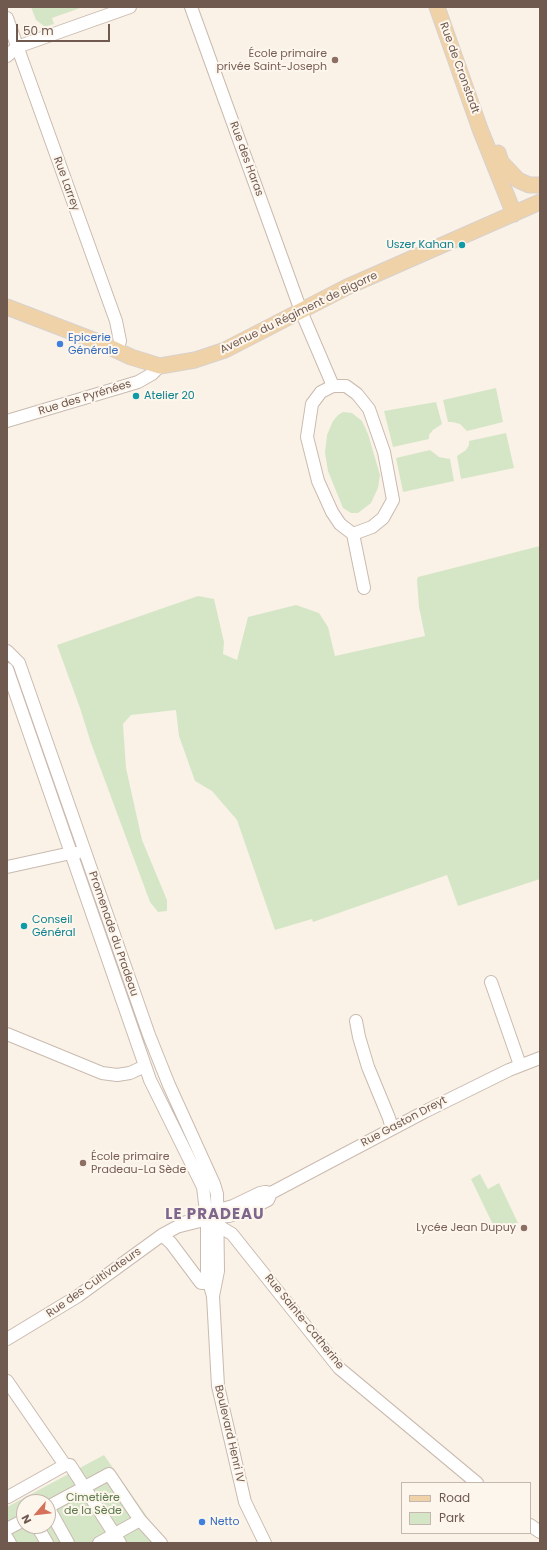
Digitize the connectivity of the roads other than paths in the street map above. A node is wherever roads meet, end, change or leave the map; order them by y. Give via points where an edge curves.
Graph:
1 (130, 7) edge
2 (191, 7) edge
3 (437, 7) edge
4 (7, 18) edge
5 (17, 47) junction
6 (7, 56) edge
7 (480, 129) junction
8 (540, 185) edge
9 (540, 202) edge
10 (514, 214) junction
11 (7, 307) edge
12 (301, 311) junction
13 (117, 350) junction
14 (160, 366) junction
15 (333, 386) junction
16 (7, 421) edge
17 (354, 534) junction
18 (364, 588) dead end
19 (7, 651) edge
20 (7, 669) edge
21 (71, 853) junction
22 (87, 861) junction
23 (7, 867) edge
24 (491, 982) dead end
25 (356, 1021) dead end
26 (7, 1034) edge
27 (540, 1058) edge
28 (145, 1066) junction
29 (520, 1066) junction
30 (392, 1129) junction
31 (213, 1217) junction
32 (162, 1235) junction
33 (209, 1283) junction
34 (213, 1296) junction
35 (7, 1340) edge
36 (7, 1381) edge
37 (65, 1466) junction
38 (476, 1482) edge
39 (85, 1487) junction
40 (7, 1496) edge
41 (56, 1503) edge
42 (140, 1520) junction
43 (56, 1521) edge
44 (16, 1524) edge
45 (531, 1526) edge
46 (7, 1529) edge
47 (540, 1532) edge
48 (42, 1534) edge
49 (7, 1538) edge
50 (118, 1539) edge
51 (10, 1543) edge
52 (47, 1543) edge
53 (68, 1543) edge
54 (99, 1543) edge
55 (161, 1543) edge
56 (265, 1543) edge

1 - 5 street
2 - 12 street, Rue des Haras
3 - 7 main road, Rue de Cronstadt
4 - 5 street, Rue Larrey
5 - 6 street
5 - 13 street, Rue Larrey via 116,321 120,341
7 - 8 main road, Rue de Cronstadt via 490,136 502,162 518,180 529,185
7 - 10 main road, Rue de Cronstadt
9 - 10 main road, Avenue du Régiment de Bigorre
10 - 12 main road, Avenue du Régiment de Bigorre via 346,287
11 - 13 main road, Avenue du Régiment de Bigorre
12 - 14 main road, Avenue du Régiment de Bigorre via 225,350 194,360
12 - 15 street, Rue des Haras
13 - 14 main road, Avenue du Régiment de Bigorre
14 - 16 street, Rue des Pyrénées via 138,382
15 - 17 street via 320,392 312,404 307,436 318,482 332,512 340,524
15 - 17 street via 346,386 357,394 369,409 384,452 393,500 383,518 372,527
17 - 18 street
19 - 22 street, Promenade du Pradeau via 19,663
20 - 21 street, Promenade du Pradeau
21 - 22 street via 79,853
21 - 23 street
21 - 28 street, Promenade du Pradeau
22 - 31 street, Promenade du Pradeau via 149,1035 214,1184 216,1194
24 - 29 street
25 - 30 street via 368,1067
26 - 28 street via 102,1073 130,1073
27 - 29 street, Rue Gaston Dreyt
28 - 31 street, Promenade du Pradeau via 203,1187
29 - 30 street, Rue Gaston Dreyt via 450,1098
30 - 31 street, Rue Gaston Dreyt via 271,1193 268,1200 256,1206 229,1216
31 - 32 street, Rue des Cultivateurs via 180,1226
31 - 33 street, Boulevard Henri IV
31 - 34 street, Boulevard Henri IV via 218,1276
31 - 38 street, Rue Sainte-Catherine via 232,1234 340,1368
32 - 33 street via 171,1242 201,1283
32 - 35 street, Rue des Cultivateurs via 78,1296
33 - 34 street, Boulevard Henri IV
34 - 56 street, Boulevard Henri IV via 218,1386 245,1502
36 - 37 street
37 - 39 street via 70,1465
37 - 40 street
39 - 41 street
39 - 42 street via 109,1474
39 - 50 street
42 - 50 street
42 - 55 street
43 - 53 street
44 - 46 street
45 - 47 street
48 - 52 street
49 - 51 street
50 - 54 street

